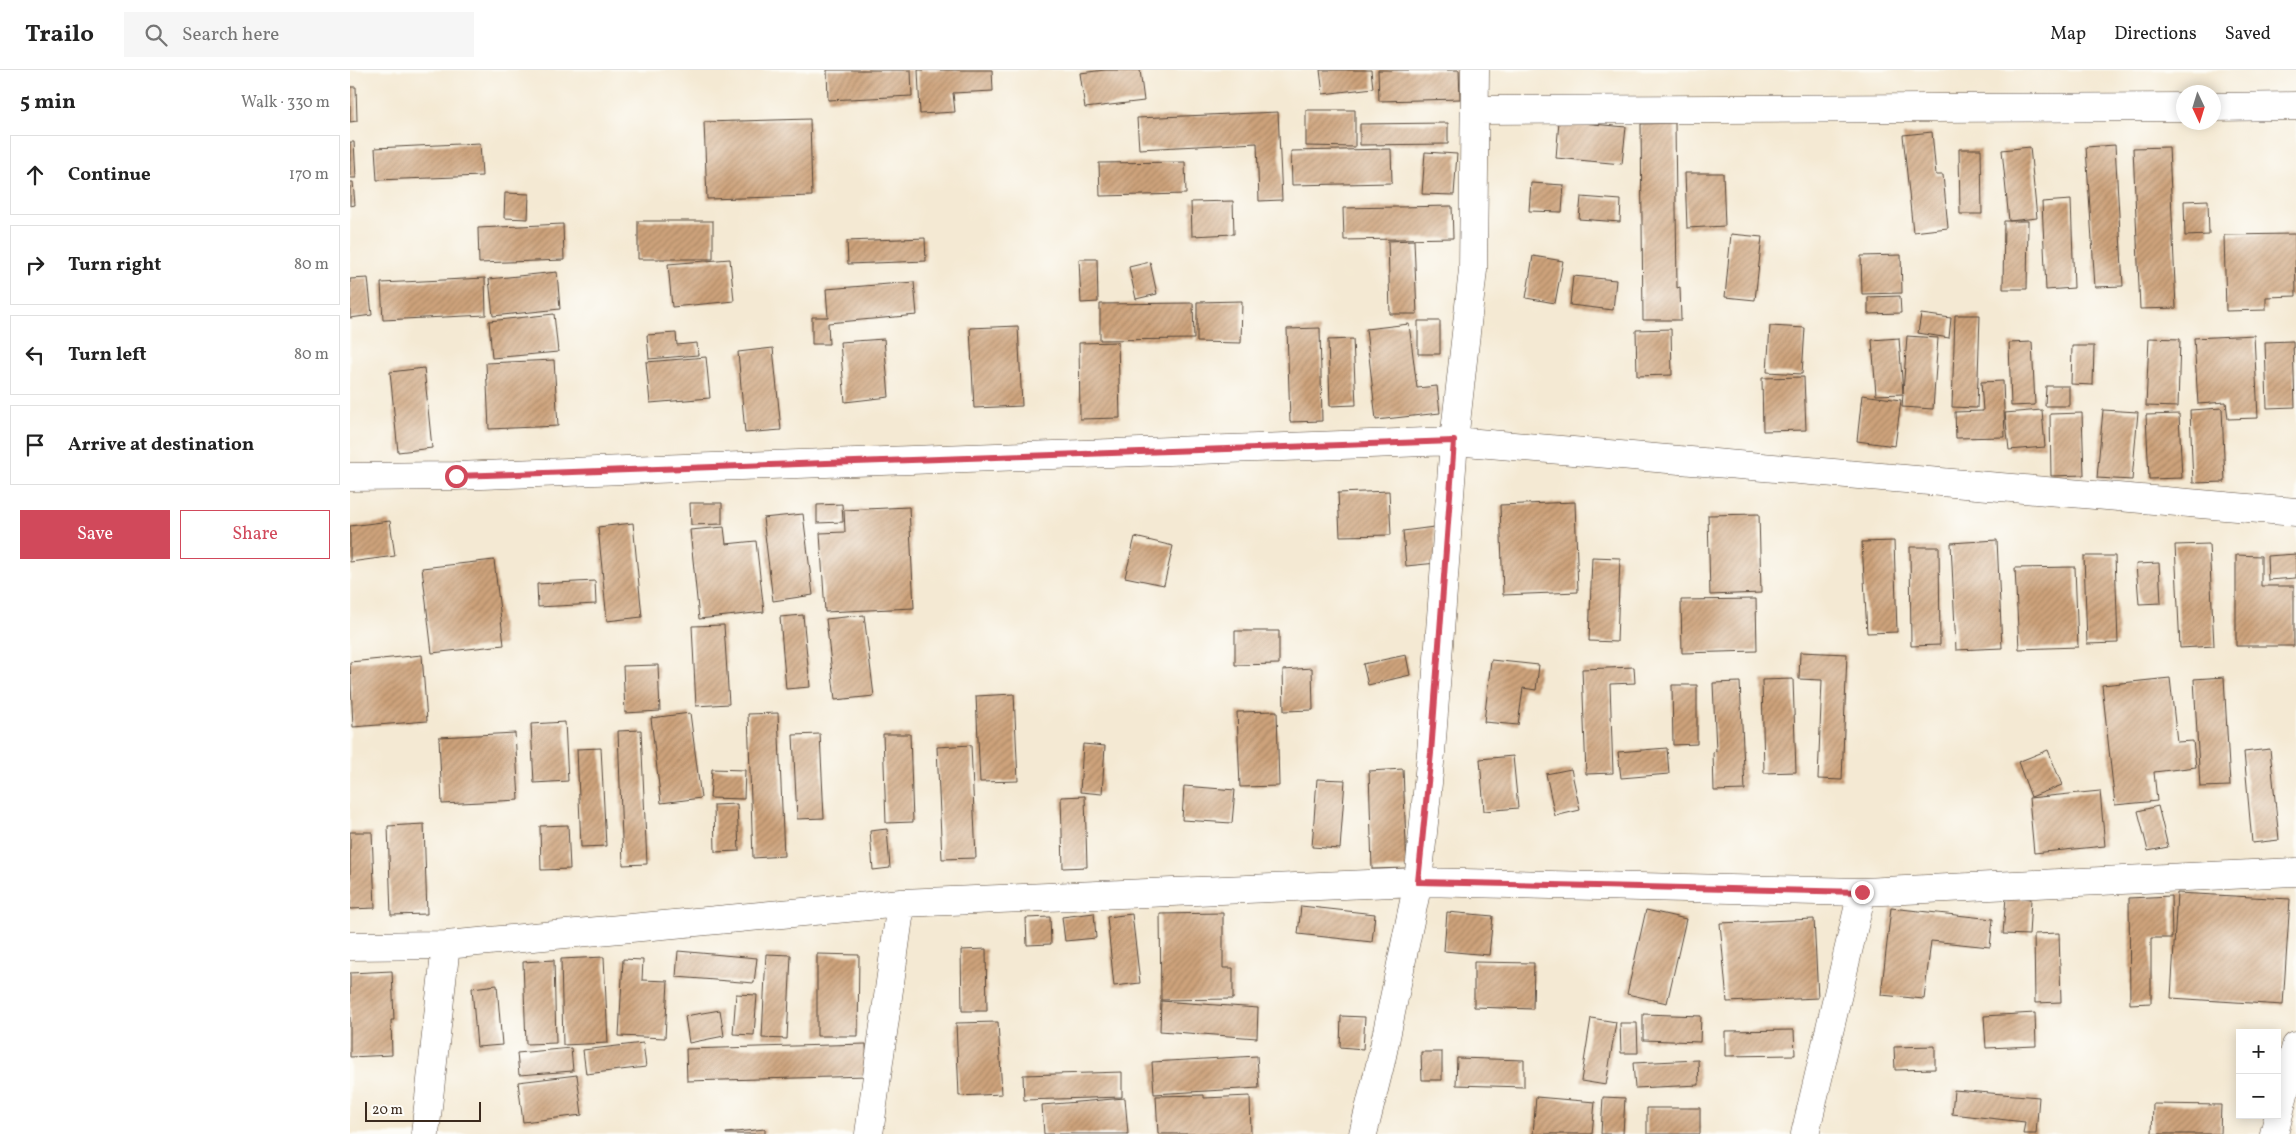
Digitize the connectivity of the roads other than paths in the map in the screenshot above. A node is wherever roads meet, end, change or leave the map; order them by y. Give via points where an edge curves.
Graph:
1 (1475, 70) edge
2 (2296, 106) edge
3 (2176, 107) edge
4 (2221, 107) edge
5 (1474, 110) junction
6 (1454, 441) junction
7 (350, 477) edge
8 (2296, 512) edge
9 (2296, 872) edge
10 (1418, 882) junction
11 (1862, 892) junction
12 (901, 903) junction
13 (446, 945) junction
14 (350, 946) edge
15 (2296, 1046) edge
16 (426, 1134) edge
17 (869, 1134) edge
18 (1363, 1134) edge
19 (1805, 1134) edge
20 (2274, 1134) edge

1 - 5 street
2 - 4 street
3 - 5 street
5 - 6 street via 1473,270
6 - 7 street
6 - 8 street
6 - 10 street
9 - 11 street
10 - 11 street
10 - 12 street
10 - 18 street
11 - 19 street
12 - 13 street
12 - 17 street
13 - 14 street
13 - 16 street
15 - 20 street

